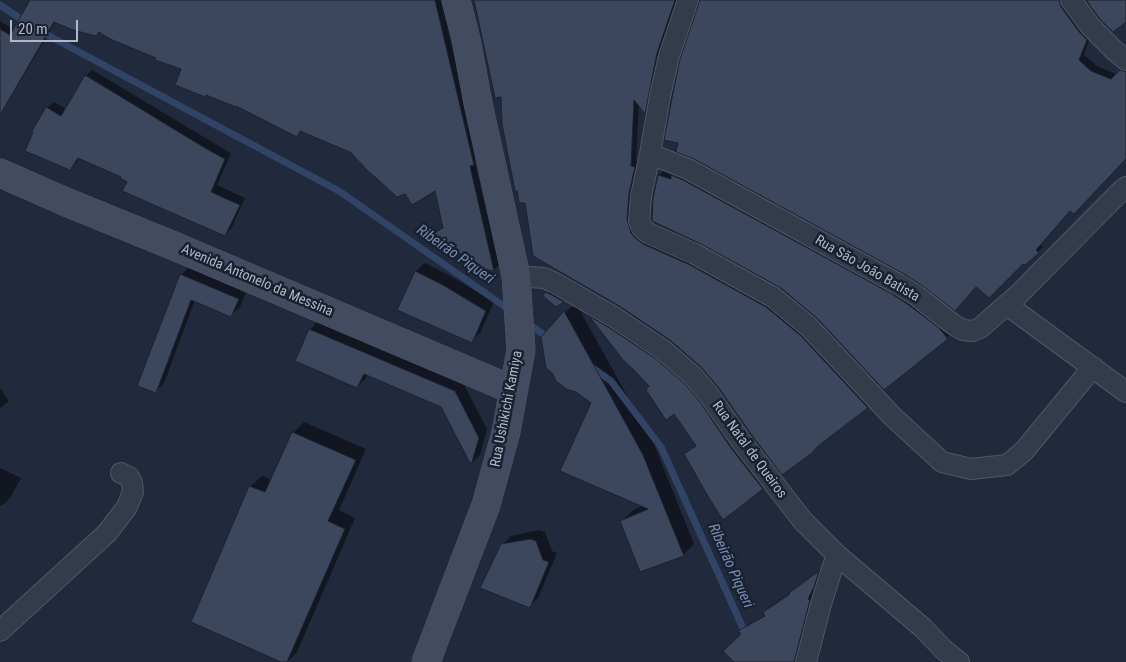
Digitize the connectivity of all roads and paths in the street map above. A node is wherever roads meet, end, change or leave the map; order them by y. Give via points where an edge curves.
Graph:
1 (456, 0) edge
2 (688, 0) edge
3 (1071, 0) edge
4 (1126, 60) edge
5 (650, 154) junction
6 (0, 173) edge
7 (1126, 187) edge
8 (517, 282) junction
9 (1007, 305) junction
10 (1093, 368) junction
11 (513, 390) junction
12 (1126, 392) edge
13 (121, 473) dead end
14 (837, 556) junction
15 (0, 631) edge
16 (426, 662) edge
17 (806, 662) edge
18 (959, 662) edge

1 - 8 main road, Rua Ushikichi Kamiya
2 - 5 street via 669,56
3 - 4 street via 1090,26
5 - 9 street, Rua São João Batista via 688,169 898,284 963,330 980,328
5 - 10 street via 641,196 639,220 642,228 773,298 809,327 892,416 942,462 971,469 1007,465 1024,451
6 - 11 main road, Avenida Antonelo da Messina
7 - 9 street, Rua São João Batista
8 - 11 main road, Rua Ushikichi Kamiya via 521,350
8 - 14 street, Rua Natal de Queiros via 544,278 555,282 663,350 709,395 803,521
9 - 10 street
10 - 12 street
11 - 16 main road, Rua Ushikichi Kamiya via 506,432 486,505
13 - 15 street via 132,483 133,492 127,507 107,533
14 - 17 street
14 - 18 street, Rua Natal de Queiros

